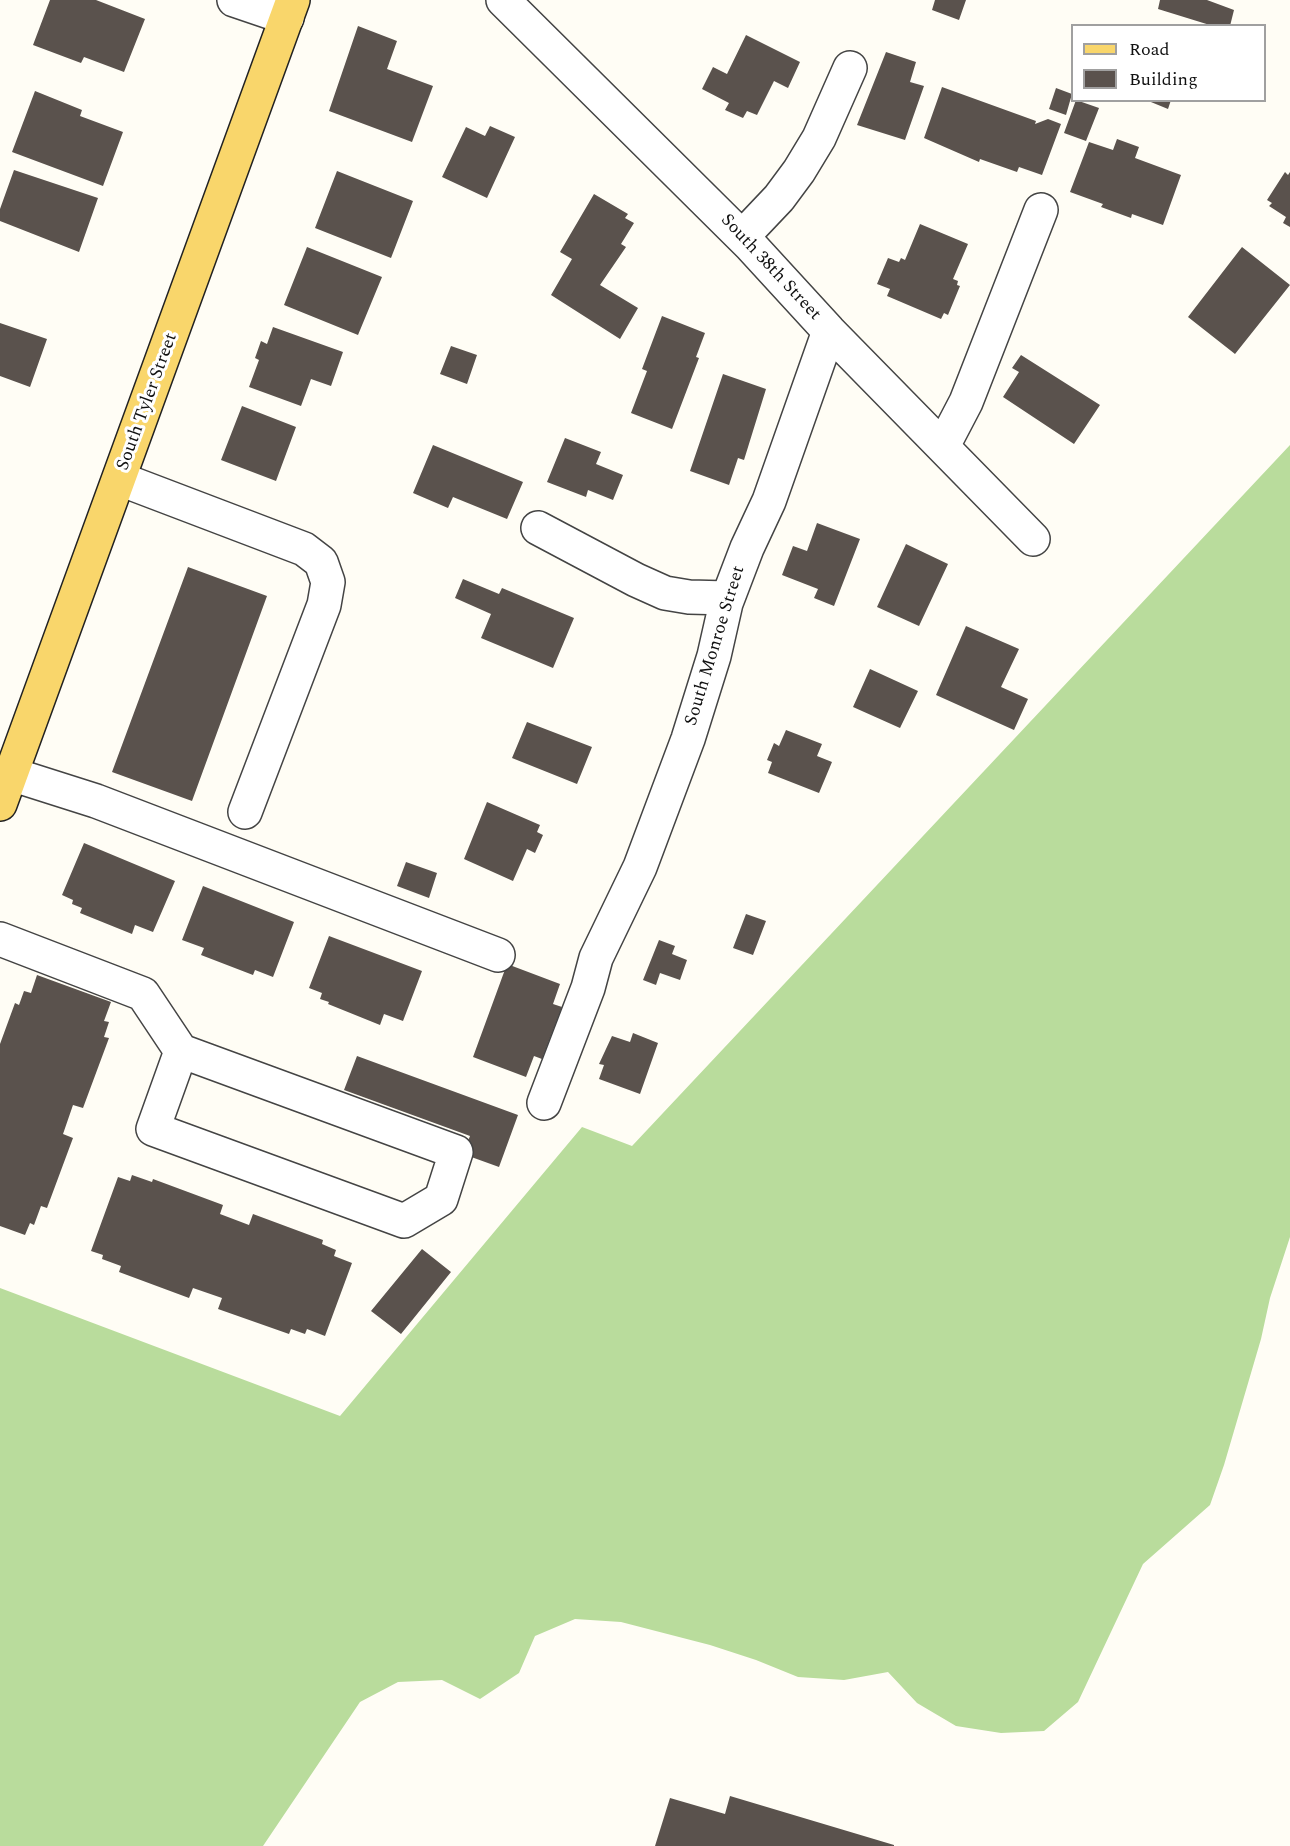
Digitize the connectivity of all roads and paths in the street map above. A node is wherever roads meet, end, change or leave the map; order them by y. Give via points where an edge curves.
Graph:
1 (234, 0) edge
2 (503, 0) edge
3 (290, 9) edge
4 (850, 68) dead end
5 (1041, 210) dead end
6 (742, 237) junction
7 (829, 331) junction
8 (943, 446) junction
9 (120, 479) junction
10 (537, 528) dead end
11 (1033, 539) dead end
12 (728, 598) junction
13 (11, 774) junction
14 (0, 804) edge
15 (245, 812) dead end
16 (0, 939) edge
17 (498, 955) dead end
18 (182, 1051) junction
19 (544, 1103) dead end

1 - 3 street
2 - 6 street, South 38th Street
3 - 9 main road, South Tyler Street
4 - 6 street via 819,138 799,171 780,198
5 - 8 street via 966,402
6 - 7 street, South 38th Street
7 - 8 street, South 38th Street
7 - 12 street, South Monroe Street via 768,501
8 - 11 street, South 38th Street
9 - 13 main road, South Tyler Street
9 - 15 street via 304,549 321,562 328,582 324,605
10 - 12 street via 665,593
12 - 19 street, South Monroe Street via 688,739 640,867 596,958
13 - 14 main road, South Tyler Street
13 - 17 street via 96,801
16 - 18 street via 143,994
18 - 18 street via 153,1129 404,1221 441,1199 456,1152

